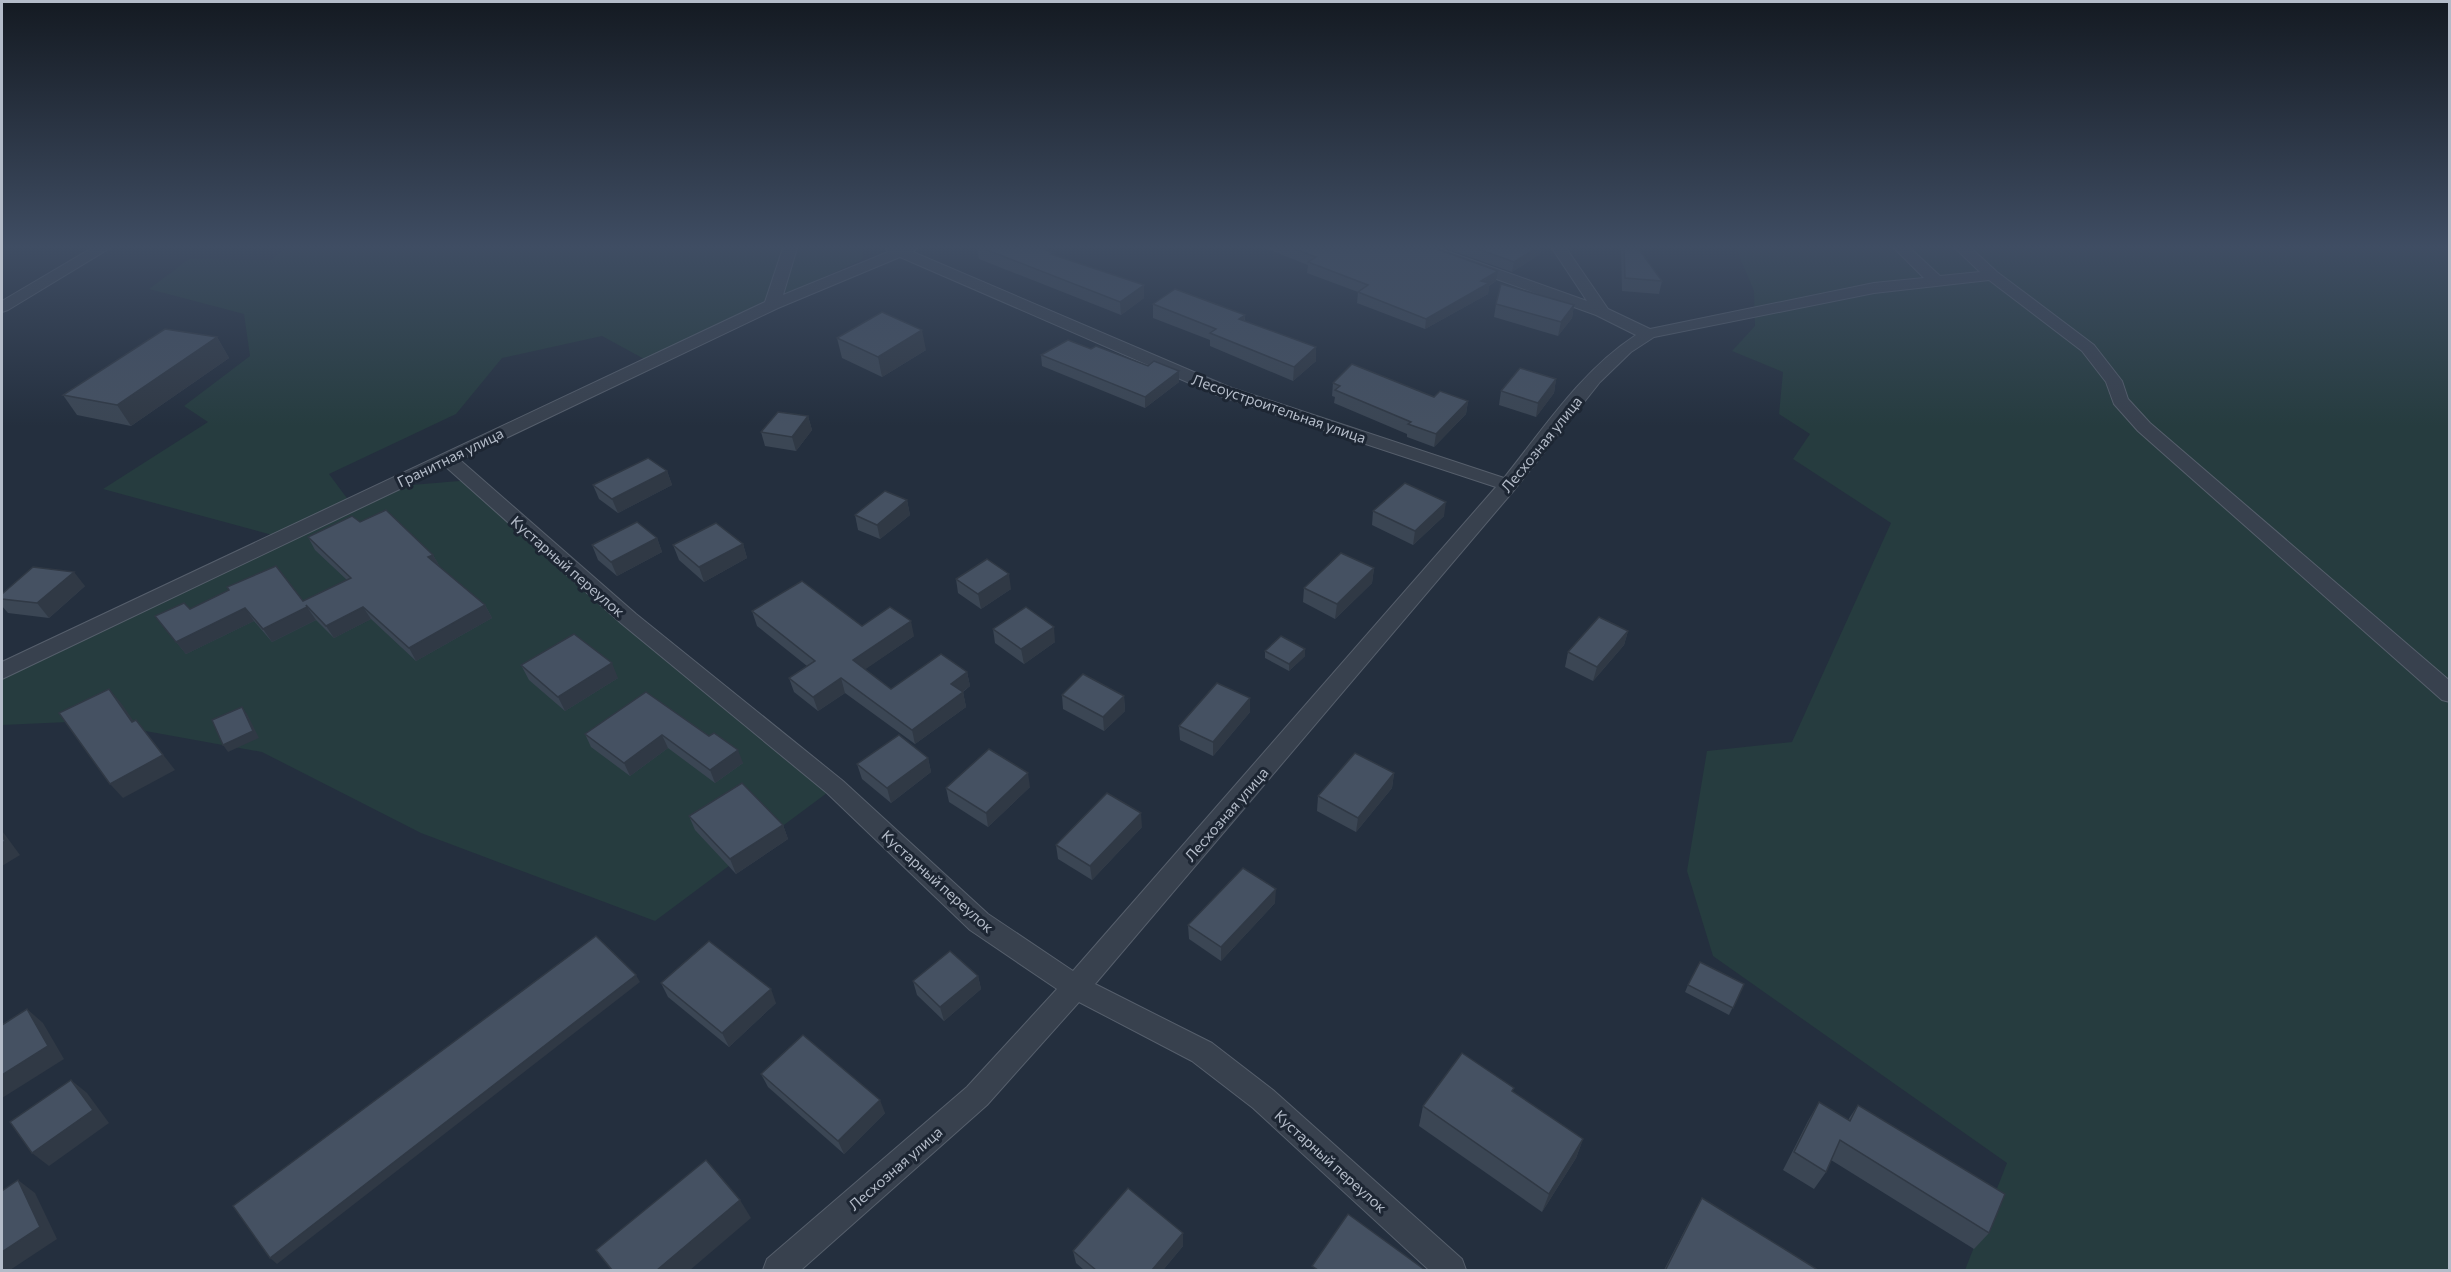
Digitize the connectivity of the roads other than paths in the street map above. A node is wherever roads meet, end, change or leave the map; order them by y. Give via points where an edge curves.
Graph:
1 (765, 307) edge
2 (1033, 307) edge
3 (1589, 307) edge
4 (1599, 307) edge
5 (1779, 307) edge
6 (2035, 307) edge
7 (1602, 312) junction
8 (1648, 334) junction
9 (447, 458) junction
10 (1508, 485) junction
11 (2, 671) edge
12 (2450, 694) edge
13 (1076, 987) junction
14 (778, 1270) edge
15 (1451, 1270) edge

1 - 9 street, Гранитная улица
2 - 10 street, Лесоустроительная улица via 1223,391
3 - 7 street
4 - 7 street
5 - 8 street
6 - 12 street via 2088,348 2114,381 2120,400 2144,427
7 - 8 street
8 - 10 street, Лесхозная улица via 1594,378
9 - 11 street, Гранитная улица
9 - 13 street, Кустарный переулок via 629,619 836,787 979,922
10 - 13 street, Лесхозная улица
13 - 14 street, Лесхозная улица via 977,1096
13 - 15 street, Кустарный переулок via 1210,1059 1263,1099

